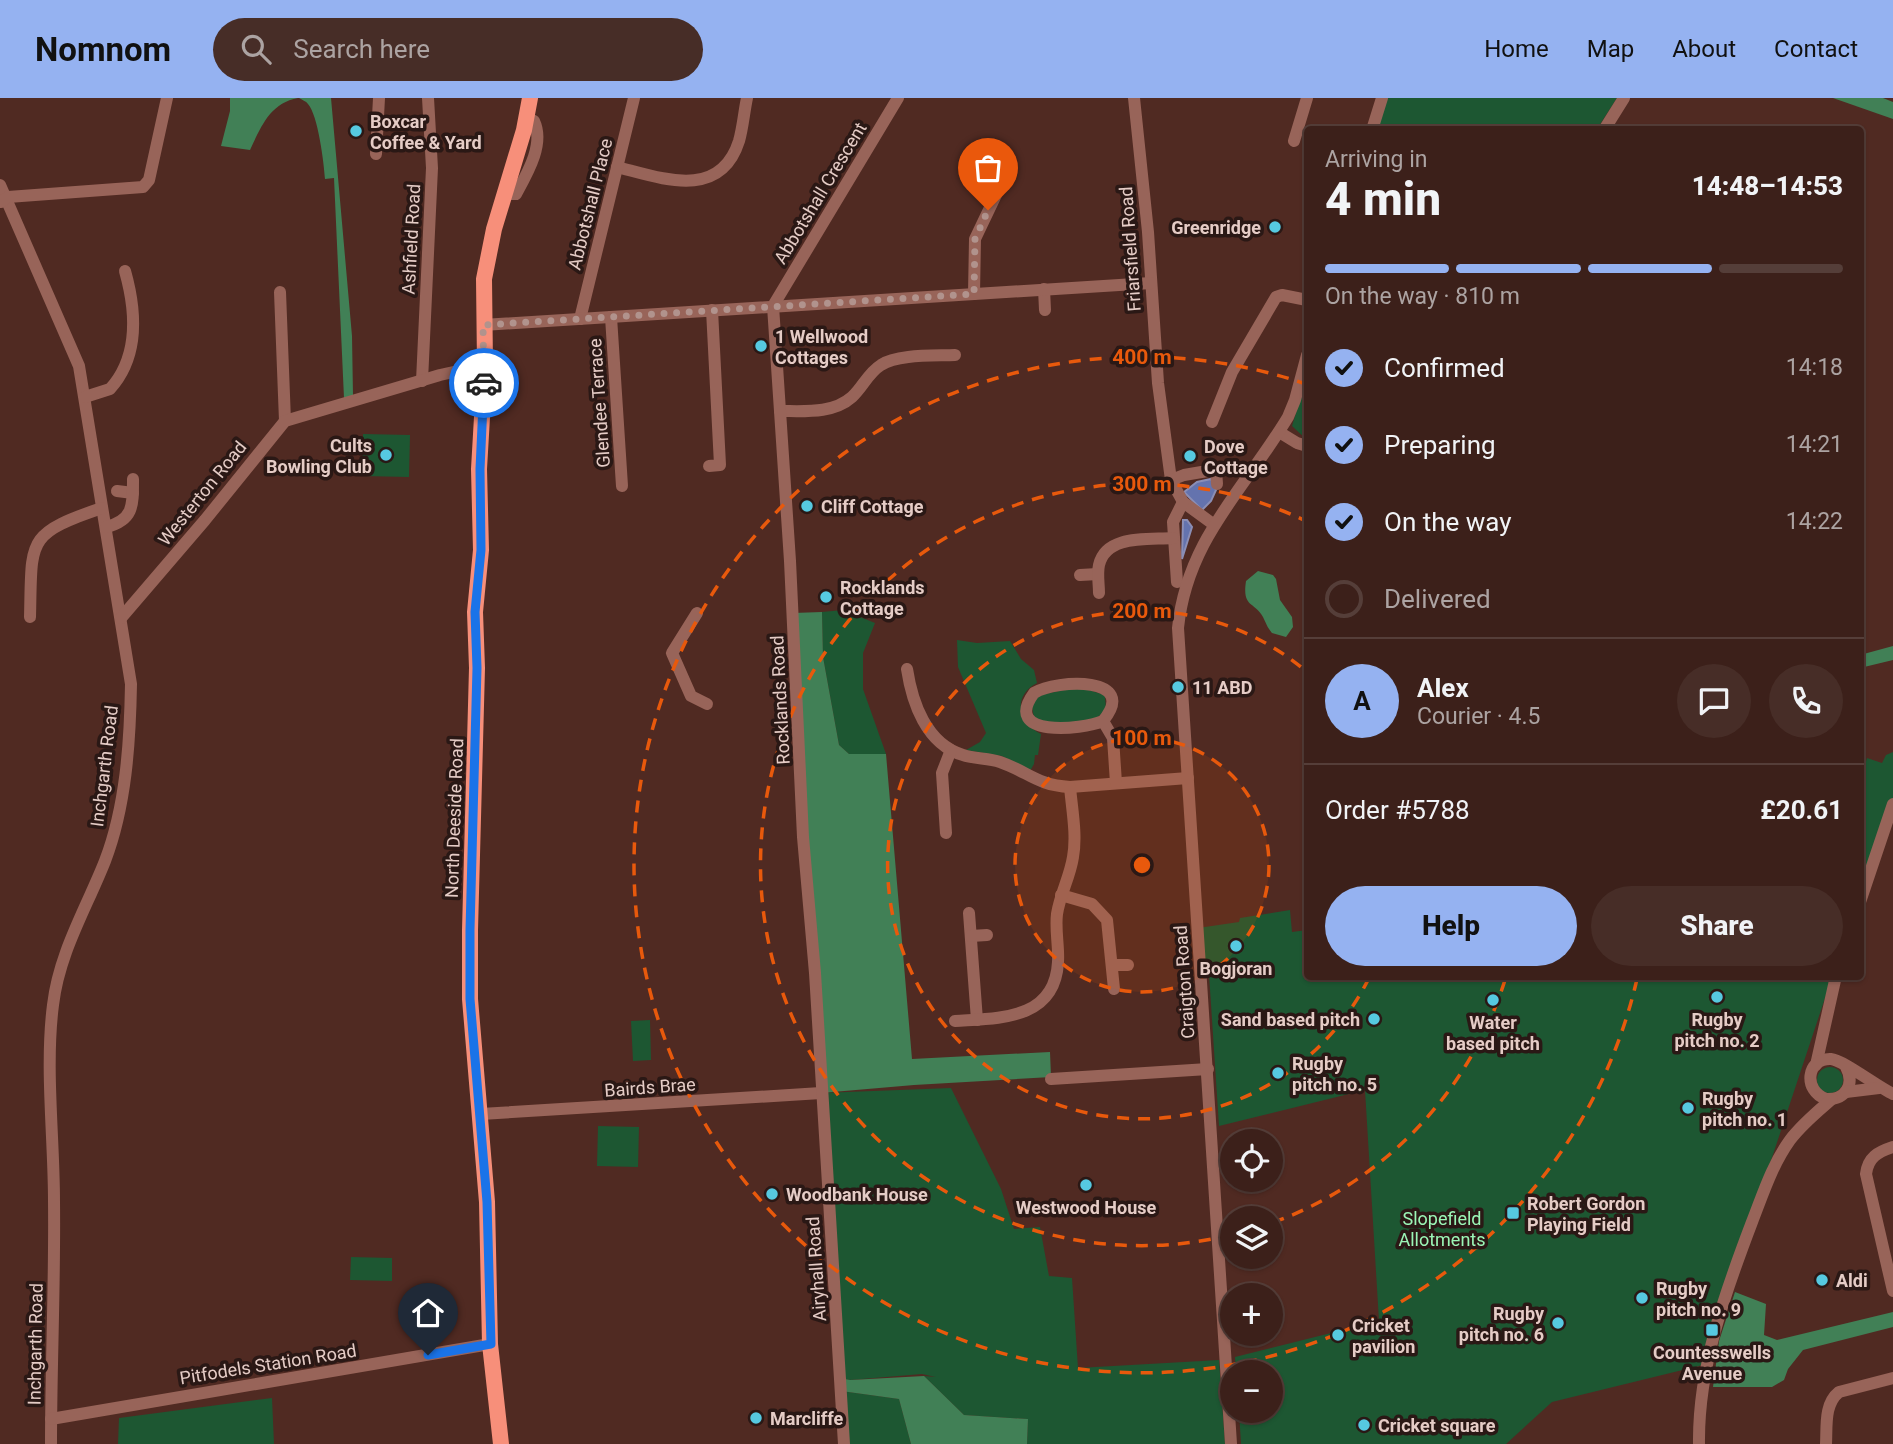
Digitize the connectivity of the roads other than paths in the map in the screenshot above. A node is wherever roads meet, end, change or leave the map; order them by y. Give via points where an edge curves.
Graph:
1 (167, 98) edge
2 (379, 98) edge
3 (428, 98) edge
4 (530, 98) edge
5 (634, 98) edge
6 (747, 98) edge
7 (898, 98) edge
8 (1134, 98) edge
9 (1307, 98) edge
10 (1382, 98) edge
11 (1624, 98) edge
12 (1299, 123) junction
13 (1310, 126) edge
14 (1373, 126) edge
15 (1606, 126) edge
16 (1294, 141) dead end
17 (376, 154) dead end
18 (617, 167) junction
19 (1006, 174) dead end
20 (0, 185) edge
21 (3, 200) edge
22 (125, 271) dead end
23 (1151, 283) junction
24 (130, 288) junction
25 (1044, 289) junction
26 (280, 292) dead end
27 (117, 293) dead end
28 (974, 294) junction
29 (1304, 299) edge
30 (773, 306) junction
31 (712, 310) junction
32 (1045, 310) dead end
33 (611, 317) junction
34 (580, 319) junction
35 (483, 325) junction
36 (955, 355) dead end
37 (485, 365) junction
38 (1304, 366) edge
39 (422, 381) junction
40 (85, 397) junction
41 (780, 411) junction
42 (1228, 418) dead end
43 (285, 421) junction
44 (1279, 432) junction
45 (1304, 444) edge
46 (709, 466) dead end
47 (1231, 467) dead end
48 (1216, 470) junction
49 (134, 478) dead end
50 (1171, 480) junction
51 (1217, 484) dead end
52 (622, 486) dead end
53 (117, 491) dead end
54 (133, 493) junction
55 (1183, 502) junction
56 (102, 508) junction
57 (1213, 524) junction
58 (106, 527) junction
59 (1173, 538) junction
60 (1098, 574) junction
61 (1080, 575) dead end
62 (1177, 582) dead end
63 (1099, 593) dead end
64 (697, 613) dead end
65 (30, 617) dead end
66 (121, 618) junction
67 (907, 668) dead end
68 (707, 704) dead end
69 (1103, 721) junction
70 (951, 750) junction
71 (1188, 778) junction
72 (1116, 783) junction
73 (1070, 788) junction
74 (1893, 804) edge
75 (946, 833) dead end
76 (1864, 890) edge
77 (1061, 895) junction
78 (969, 913) dead end
79 (987, 935) dead end
80 (971, 936) junction
81 (1112, 965) junction
82 (1128, 965) dead end
83 (1835, 980) edge
84 (1114, 989) dead end
85 (977, 1020) junction
86 (954, 1021) dead end
87 (1825, 1030) junction
88 (1842, 1064) junction
89 (1816, 1065) junction
90 (1208, 1069) junction
91 (1051, 1079) dead end
92 (1879, 1088) junction
93 (1812, 1089) junction
94 (1846, 1092) junction
95 (821, 1093) junction
96 (1893, 1094) edge
97 (1832, 1099) junction
98 (481, 1114) junction
99 (1804, 1123) junction
100 (1893, 1147) edge
101 (1893, 1291) edge
102 (491, 1344) junction
103 (1893, 1378) edge
104 (51, 1419) junction
105 (51, 1444) edge
106 (501, 1444) edge
107 (844, 1444) edge
108 (1231, 1444) edge
109 (1699, 1444) edge
110 (1826, 1444) edge

1 - 21 street via 149,180 143,187
2 - 17 street
3 - 39 street, Ashfield Road via 432,168
4 - 35 main road, North Deeside Road via 488,253
5 - 18 street, Abbotshall Place
6 - 18 street via 740,140 726,164 713,175 682,182
7 - 30 street, Abbotshall Crescent
8 - 23 street, Friarsfield Road
9 - 12 street
10 - 14 street
11 - 15 street
12 - 13 street
12 - 16 street
18 - 34 street, Abbotshall Place
19 - 28 street via 975,239
20 - 21 street, Inchgarth Road
21 - 40 street, Inchgarth Road via 69,339
22 - 24 street
23 - 25 street
23 - 50 street, Friarsfield Road
24 - 27 street
24 - 40 street via 134,326 125,365 110,389
25 - 28 street
25 - 32 street
26 - 43 street
28 - 30 street
29 - 42 street via 1276,297 1232,372 1213,417
30 - 31 street
30 - 41 street, Rocklands Road
31 - 33 street
31 - 46 street via 720,465
33 - 34 street
33 - 52 street, Glendee Terrace
34 - 35 street
35 - 37 main road, North Deeside Road
36 - 41 street via 899,358 882,364 841,405 826,410
37 - 39 street
37 - 98 main road, North Deeside Road via 470,930 470,999
38 - 44 street, Craigton Road via 1295,400
39 - 43 street
40 - 56 street, Inchgarth Road
41 - 95 street, Rocklands Road
43 - 66 street, Westerton Road
44 - 45 street
44 - 57 street, Craigton Road
47 - 48 street
48 - 50 street
48 - 51 street
49 - 54 street
50 - 55 street
53 - 54 street
54 - 58 street via 126,519
55 - 57 street
55 - 59 street via 1175,515
56 - 58 street, Inchgarth Road
56 - 65 street via 64,521 37,543
57 - 71 street, Craigton Road via 1189,580 1179,620
58 - 66 street, Inchgarth Road
59 - 60 street via 1116,544 1102,556
59 - 62 street
60 - 61 street
60 - 63 street
64 - 68 street via 672,653 691,696
66 - 104 street, Inchgarth Road via 131,684 121,800 105,861 71,935 53,1004
67 - 70 street via 916,708
69 - 69 street via 1110,710 1109,693 1088,683 1040,689 1027,706 1035,724 1051,729 1077,729
69 - 72 street via 1113,738
70 - 73 street via 999,761 1038,782
70 - 75 street via 942,773
71 - 72 street
71 - 90 street, Craigton Road
72 - 73 street
73 - 77 street via 1074,849
74 - 76 street
77 - 81 street via 1092,904 1107,920
77 - 85 street via 1058,962 1051,988 1040,1003 1023,1014
78 - 80 street
79 - 80 street
80 - 85 street
81 - 82 street
81 - 84 street
83 - 87 street
85 - 86 street
87 - 88 street
87 - 89 street
88 - 89 street via 1826,1060
88 - 92 street
88 - 94 street via 1850,1080
89 - 93 street via 1810,1076
90 - 91 street
90 - 108 street, Craigton Road
92 - 94 street
92 - 96 street
93 - 97 street
93 - 99 street
94 - 97 street
95 - 98 street, Bairds Brae
95 - 107 street, Airyhall Road
97 - 99 street
98 - 102 main road, North Deeside Road
99 - 109 street via 1778,1160 1731,1279 1707,1366
100 - 101 street via 1873,1157 1866,1174
102 - 104 street, Pitfodels Station Road
102 - 106 main road, North Deeside Road
103 - 110 street via 1833,1397 1828,1405
104 - 105 street, Inchgarth Road

